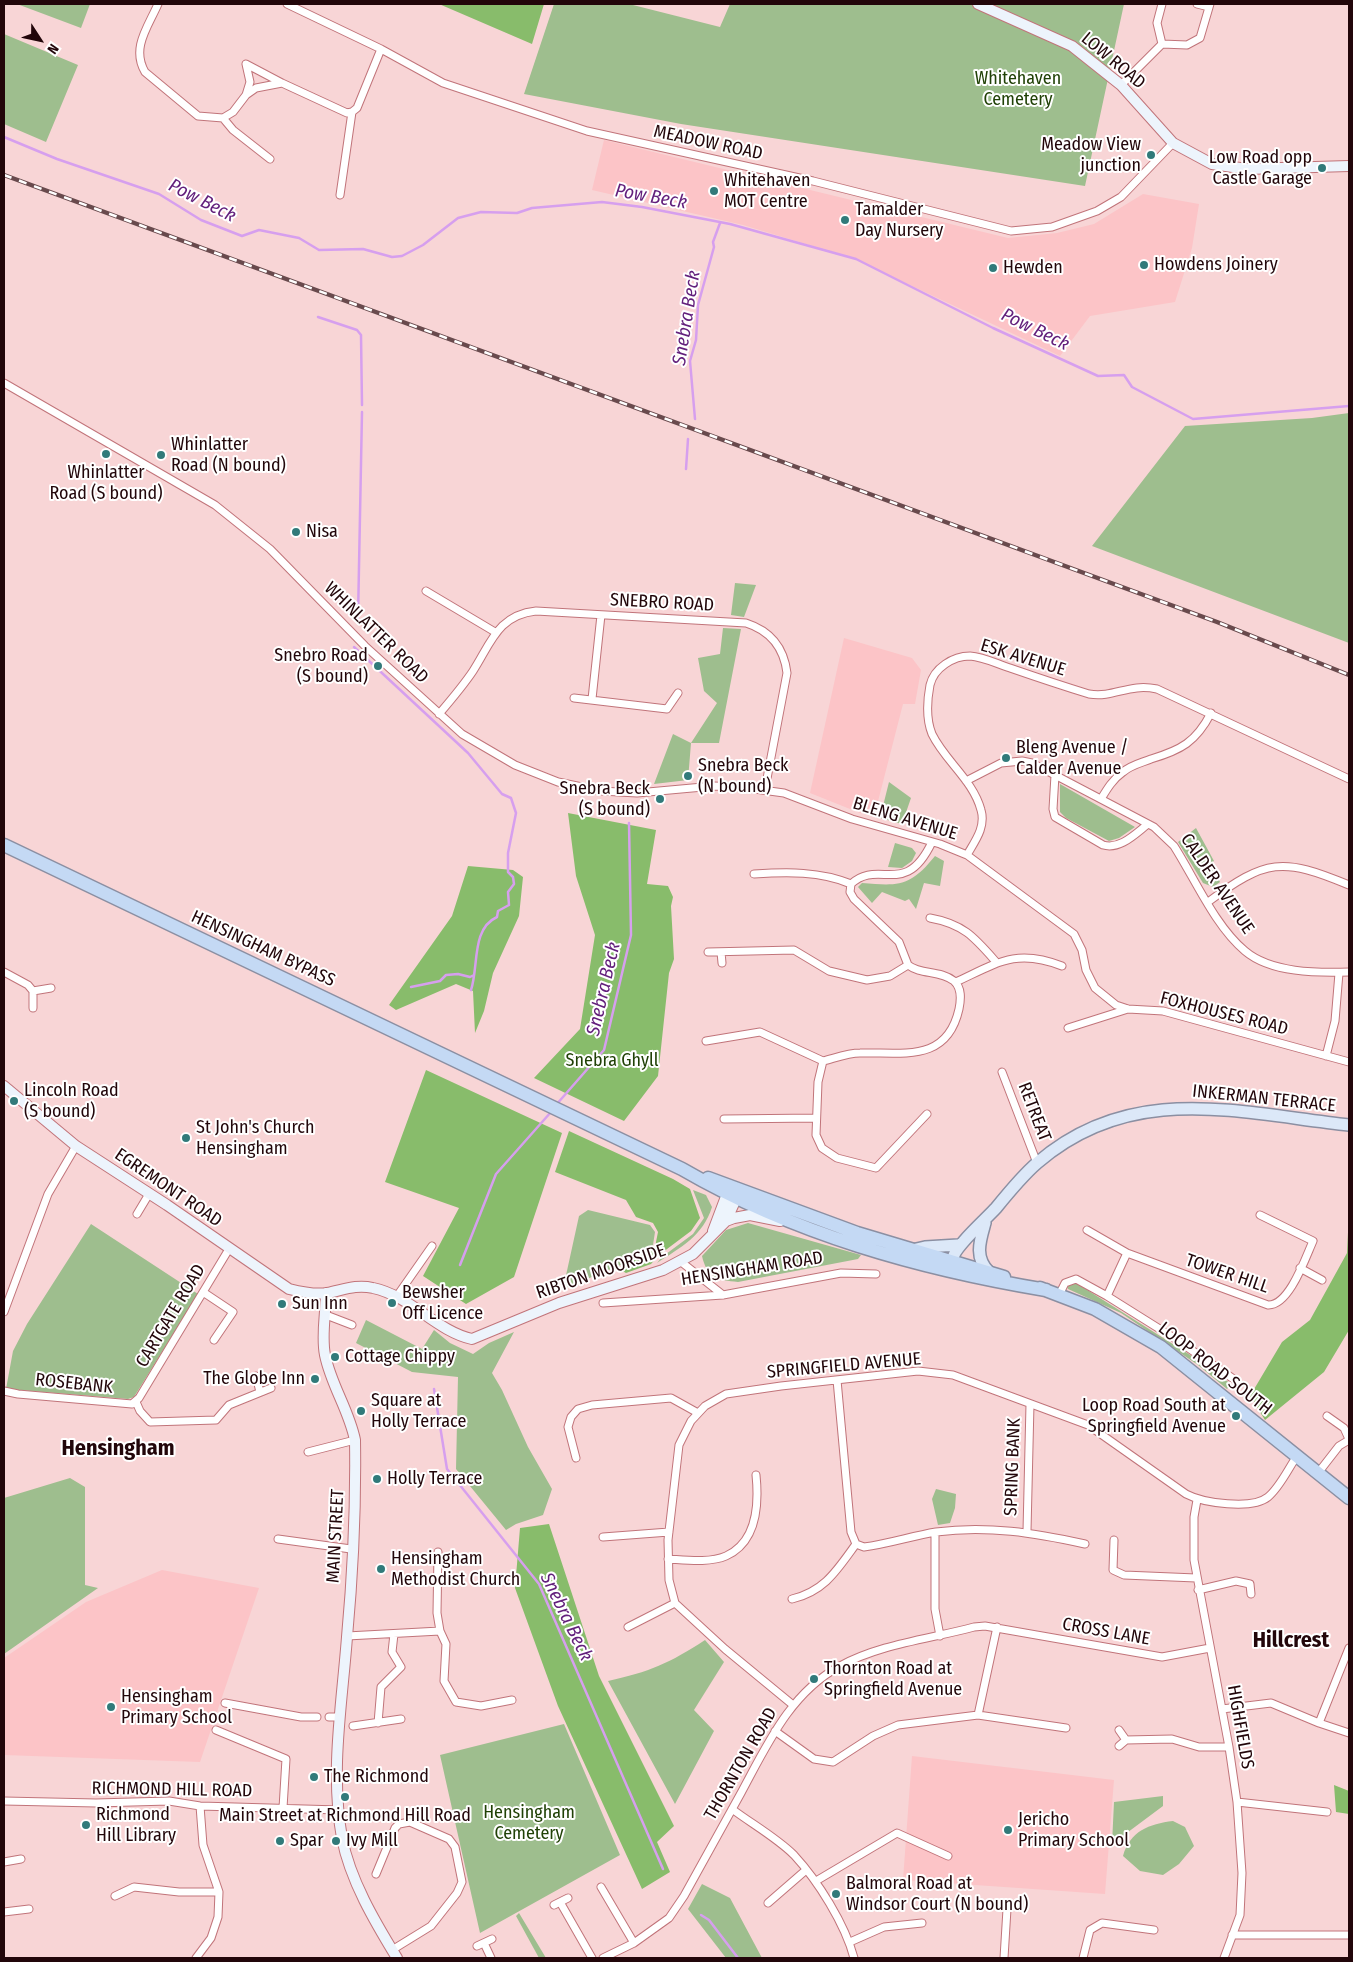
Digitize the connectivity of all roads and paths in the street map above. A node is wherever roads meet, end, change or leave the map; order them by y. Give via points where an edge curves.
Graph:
1 (158, 4) edge
2 (287, 4) edge
3 (978, 4) edge
4 (1162, 4) edge
5 (1197, 4) edge
6 (1210, 6) edge
7 (1162, 44) junction
8 (382, 49) junction
9 (282, 83) junction
10 (1121, 85) junction
11 (246, 95) junction
12 (352, 112) junction
13 (223, 118) junction
14 (1173, 143) junction
15 (270, 159) dead end
16 (1349, 166) edge
17 (340, 195) dead end
18 (4, 384) edge
19 (426, 591) dead end
20 (601, 615) junction
21 (495, 632) junction
22 (678, 693) dead end
23 (574, 698) dead end
24 (592, 699) junction
25 (1211, 713) junction
26 (439, 714) junction
27 (1055, 775) junction
28 (1349, 779) edge
29 (966, 781) junction
30 (765, 789) junction
31 (1101, 799) junction
32 (1148, 824) junction
33 (932, 842) junction
34 (4, 845) edge
35 (967, 855) junction
36 (754, 874) dead end
37 (851, 884) junction
38 (1349, 885) edge
39 (1208, 902) junction
40 (930, 918) dead end
41 (1074, 934) joint
42 (708, 952) dead end
43 (721, 952) junction
44 (722, 962) dead end
45 (998, 963) junction
46 (908, 965) junction
47 (1062, 966) dead end
48 (4, 972) edge
49 (1349, 972) edge
50 (1339, 973) junction
51 (956, 982) junction
52 (51, 988) dead end
53 (33, 991) junction
54 (33, 1008) dead end
55 (1128, 1009) junction
56 (1068, 1028) dead end
57 (706, 1041) dead end
58 (1326, 1056) junction
59 (823, 1061) junction
60 (1349, 1062) edge
61 (1002, 1072) dead end
62 (4, 1086) edge
63 (927, 1114) dead end
64 (816, 1118) junction
65 (724, 1119) dead end
66 (1349, 1125) edge
67 (76, 1146) junction
68 (1037, 1163) junction
69 (731, 1193) junction
70 (149, 1194) junction
71 (137, 1214) dead end
72 (1260, 1215) dead end
73 (986, 1219) junction
74 (726, 1221) junction
75 (808, 1227) junction
76 (1087, 1230) dead end
77 (976, 1231) junction
78 (712, 1234) junction
79 (958, 1245) junction
80 (432, 1246) dead end
81 (229, 1249) junction
82 (912, 1250) junction
83 (1127, 1253) junction
84 (952, 1260) junction
85 (680, 1261) junction
86 (1300, 1268) junction
87 (938, 1269) junction
88 (989, 1272) junction
89 (876, 1274) dead end
90 (965, 1275) junction
91 (1322, 1280) dead end
92 (1046, 1290) junction
93 (203, 1292) junction
94 (326, 1293) junction
95 (723, 1294) junction
96 (1059, 1295) junction
97 (397, 1296) junction
98 (1107, 1296) junction
99 (602, 1303) dead end
100 (4, 1312) edge
101 (326, 1315) junction
102 (352, 1325) dead end
103 (214, 1340) dead end
104 (256, 1376) dead end
105 (837, 1380) junction
106 (1235, 1380) dead end
107 (271, 1388) dead end
108 (4, 1391) edge
109 (260, 1392) junction
110 (137, 1400) junction
111 (1030, 1404) junction
112 (698, 1413) junction
113 (1327, 1416) dead end
114 (355, 1440) junction
115 (1349, 1440) edge
116 (308, 1452) dead end
117 (1297, 1456) junction
118 (576, 1458) dead end
119 (1318, 1473) junction
120 (756, 1475) dead end
121 (1349, 1498) edge
122 (1197, 1500) junction
123 (1026, 1531) junction
124 (669, 1532) junction
125 (935, 1532) junction
126 (603, 1537) dead end
127 (278, 1539) dead end
128 (1114, 1540) dead end
129 (856, 1544) junction
130 (1085, 1544) dead end
131 (351, 1549) junction
132 (438, 1552) dead end
133 (668, 1559) junction
134 (1196, 1578) junction
135 (1198, 1590) junction
136 (1251, 1594) dead end
137 (792, 1599) dead end
138 (675, 1603) junction
139 (628, 1627) dead end
140 (997, 1627) junction
141 (440, 1631) junction
142 (394, 1634) junction
143 (347, 1636) junction
144 (940, 1636) junction
145 (1210, 1648) junction
146 (1349, 1648) edge
147 (512, 1700) dead end
148 (225, 1703) dead end
149 (793, 1705) junction
150 (1222, 1709) junction
151 (978, 1715) junction
152 (317, 1717) dead end
153 (401, 1719) dead end
154 (378, 1722) junction
155 (1318, 1723) junction
156 (353, 1726) dead end
157 (1066, 1728) dead end
158 (216, 1730) dead end
159 (1119, 1730) dead end
160 (775, 1731) junction
161 (1349, 1733) edge
162 (1126, 1740) junction
163 (1119, 1746) dead end
164 (1229, 1747) junction
165 (4, 1801) edge
166 (1237, 1802) junction
167 (200, 1806) junction
168 (283, 1808) junction
169 (732, 1809) junction
170 (339, 1810) junction
171 (1327, 1812) dead end
172 (948, 1856) dead end
173 (21, 1858) dead end
174 (4, 1862) edge
175 (806, 1870) junction
176 (376, 1874) dead end
177 (816, 1881) junction
178 (606, 1890) dead end
179 (219, 1892) junction
180 (115, 1896) dead end
181 (568, 1898) dead end
182 (768, 1902) dead end
183 (29, 1909) dead end
184 (1007, 1909) dead end
185 (4, 1912) edge
186 (922, 1923) dead end
187 (1154, 1930) dead end
188 (1349, 1934) edge
189 (1232, 1935) junction
190 (492, 1939) dead end
191 (850, 1942) junction
192 (634, 1943) junction
193 (394, 1954) edge
194 (607, 1957) edge
195 (196, 1958) edge
196 (492, 1958) edge
197 (592, 1958) edge
198 (854, 1958) edge
199 (1004, 1958) edge
200 (1083, 1958) edge
201 (1224, 1958) edge

1 - 13 street via 138,48 140,64 145,72 198,116
2 - 8 street, MEADOW ROAD
3 - 10 main road, LOW ROAD via 1072,46
4 - 7 street via 1158,23
5 - 6 street
6 - 7 street via 1200,38 1187,45
7 - 10 street
8 - 12 street via 357,108
8 - 14 street, MEADOW ROAD via 444,83 587,131 813,181 980,225 1011,230 1052,227 1097,212 1121,197
9 - 11 street via 264,85
9 - 11 street via 246,64 250,82
9 - 12 street via 347,113
10 - 14 main road, LOW ROAD
11 - 13 street via 233,112
12 - 17 street
13 - 15 street
14 - 16 main road, LOW ROAD via 1212,164 1246,169
18 - 26 street, WHINLATTER ROAD via 215,505 237,521 270,549 365,646
19 - 21 street
20 - 21 street, SNEBRO ROAD via 526,612 511,618
20 - 24 street
20 - 30 street, SNEBRO ROAD via 746,623 774,640 782,653 787,673
21 - 26 street, SNEBRO ROAD via 472,672
22 - 24 street via 667,709
23 - 24 street
25 - 28 street, ESK AVENUE
25 - 29 street, ESK AVENUE via 1157,689 1134,686 1101,696 980,658 959,658 939,670 931,682 927,706 932,732
25 - 31 street via 1199,734 1181,748 1131,766 1115,778
26 - 30 street, WHINLATTER ROAD via 462,734 515,766 578,787 637,793 714,786
27 - 29 street, CALDER AVENUE via 1032,763 1012,761 991,767
27 - 31 street, CALDER AVENUE
27 - 32 street via 1053,809 1056,817 1103,845 1111,848 1119,845
29 - 35 street, ESK AVENUE via 977,800 983,822
30 - 33 street, BLENG AVENUE
31 - 32 street, CALDER AVENUE
32 - 39 street, CALDER AVENUE via 1174,846
33 - 35 street, BLENG AVENUE
33 - 37 street via 920,861 906,873 865,876
34 - 69 highway, HENSINGHAM BYPASS
35 - 41 street, BLENG AVENUE
36 - 37 street via 786,872 832,876
37 - 46 street via 850,892 854,899 899,942
38 - 39 street via 1296,867 1273,866 1239,879
39 - 50 street, CALDER AVENUE via 1236,942 1259,960 1287,968
40 - 45 street via 951,922 976,940
41 - 55 street, FOXHOUSES ROAD via 1095,988 1116,1005
42 - 43 street
43 - 44 street
43 - 46 street via 794,950 830,971 867,980 890,976
45 - 47 street via 1022,956
45 - 51 street
46 - 51 street via 944,975
48 - 53 street
49 - 50 street, CALDER AVENUE
50 - 58 street via 1335,1021
51 - 59 street via 961,995 953,1030 924,1052 858,1053
52 - 53 street
53 - 54 street
55 - 56 street
55 - 58 street, FOXHOUSES ROAD via 1163,1011
57 - 59 street via 760,1032
58 - 60 street, FOXHOUSES ROAD
59 - 64 street
61 - 68 street, RETREAT
62 - 67 main road, EGREMONT ROAD
63 - 64 street via 876,1168 836,1158 822,1148 816,1135
64 - 65 street
66 - 68 main road, INKERMAN TERRACE via 1209,1108 1158,1110 1094,1128 1064,1143
67 - 70 main road, EGREMONT ROAD
67 - 100 street via 48,1194
68 - 73 main road, INKERMAN TERRACE
69 - 74 main road
69 - 75 highway, HENSINGHAM ROAD
69 - 78 main road
69 - 82 highway
70 - 71 street
70 - 81 main road, EGREMONT ROAD
72 - 86 street, TOWER HILL via 1313,1241
73 - 77 main road, INKERMAN TERRACE
73 - 88 main road via 979,1252 982,1264
74 - 75 main road via 750,1215
74 - 78 main road, RIBTON MOORSIDE
75 - 87 highway, HENSINGHAM ROAD via 876,1252
76 - 83 street, TOWER HILL
77 - 79 main road, INKERMAN TERRACE
77 - 84 main road
78 - 85 main road, RIBTON MOORSIDE
79 - 82 main road
79 - 84 main road
80 - 97 street
81 - 93 street, CARTGATE ROAD
81 - 94 main road, EGREMONT ROAD via 289,1289
82 - 84 highway
83 - 86 street, TOWER HILL via 1268,1305 1284,1299
83 - 98 street
84 - 87 main road
84 - 88 highway
84 - 90 main road
85 - 95 street
85 - 97 main road, RIBTON MOORSIDE via 640,1279 559,1303 472,1339 460,1336
86 - 91 street
87 - 90 highway, HENSINGHAM ROAD
88 - 92 highway
89 - 95 street, HENSINGHAM ROAD via 841,1273
90 - 92 highway, HENSINGHAM ROAD
92 - 96 highway, LOOP ROAD SOUTH
93 - 103 street via 233,1312
93 - 110 street, CARTGATE ROAD
94 - 97 main road via 348,1286 372,1288
94 - 101 main road, MAIN STREET
95 - 99 street, HENSINGHAM ROAD
96 - 98 street via 1065,1283 1076,1278
96 - 117 highway, LOOP ROAD SOUTH via 1113,1318 1161,1347
98 - 106 street
101 - 102 street
101 - 114 main road, MAIN STREET via 325,1356 351,1419
104 - 109 street
105 - 111 street, SPRINGFIELD AVENUE via 918,1371 953,1375
105 - 112 street, SPRINGFIELD AVENUE via 726,1394
105 - 129 street via 851,1532
107 - 109 street
108 - 110 street, ROSEBANK via 115,1404 132,1404
109 - 110 street via 229,1405 216,1420 150,1422 140,1411
111 - 122 street, SPRINGFIELD AVENUE via 1088,1425
111 - 123 street, SPRING BANK
112 - 118 street via 671,1398 592,1405 578,1410 568,1427
112 - 124 street, SPRINGFIELD AVENUE via 679,1445
113 - 115 street via 1344,1428
114 - 116 street
114 - 131 main road, MAIN STREET
115 - 119 street via 1338,1446
117 - 119 highway, LOOP ROAD SOUTH
117 - 122 street, SPRINGFIELD AVENUE via 1272,1493 1260,1502
119 - 121 highway, LOOP ROAD SOUTH
120 - 133 street via 758,1495 754,1521 743,1544 725,1556 701,1560
122 - 134 street, HIGHFIELDS via 1193,1543
123 - 125 street via 980,1528
123 - 130 street
124 - 126 street
124 - 133 street, SPRINGFIELD AVENUE
125 - 129 street via 872,1546
125 - 144 street via 934,1609
127 - 131 street
128 - 134 street via 1113,1570 1124,1576
129 - 137 street via 830,1580 809,1595
131 - 143 main road, MAIN STREET
132 - 141 street via 437,1614
133 - 138 street, SPRINGFIELD AVENUE
134 - 135 street, HIGHFIELDS
135 - 136 street via 1236,1582 1250,1584
135 - 145 street, HIGHFIELDS
138 - 139 street
138 - 149 street
140 - 144 street, THORNTON ROAD via 974,1627
140 - 145 street, CROSS LANE via 1162,1657
140 - 151 street
141 - 142 street
141 - 147 street via 446,1644 444,1681 456,1702 481,1706
142 - 143 street
142 - 154 street via 392,1652 401,1667 381,1687
143 - 170 main road, MAIN STREET via 334,1717
144 - 149 street, THORNTON ROAD via 874,1653 840,1666 812,1685
145 - 150 street, HIGHFIELDS
146 - 155 street
148 - 152 street
149 - 160 street, THORNTON ROAD
150 - 155 street via 1271,1703
150 - 164 street, HIGHFIELDS
151 - 157 street
151 - 160 street via 898,1725 873,1736 834,1762 814,1759
153 - 154 street
154 - 156 street
155 - 161 street
158 - 168 street via 286,1759
159 - 162 street
160 - 169 street, THORNTON ROAD
162 - 163 street
162 - 164 street via 1172,1739 1199,1747
164 - 166 street, HIGHFIELDS
165 - 167 street, RICHMOND HILL ROAD via 169,1801
166 - 171 street
166 - 189 street, HIGHFIELDS via 1242,1873 1240,1915
167 - 168 street, RICHMOND HILL ROAD
167 - 179 street via 203,1846
168 - 170 street, RICHMOND HILL ROAD
169 - 175 street via 793,1854
169 - 192 street, THORNTON ROAD via 669,1918
170 - 193 main road, MAIN STREET via 342,1839 360,1891
172 - 177 street via 897,1833
173 - 174 street
175 - 177 street
175 - 182 street
176 - 193 street via 399,1824 410,1822 444,1836 455,1847 462,1882 457,1893 431,1926
177 - 191 street
178 - 192 street
179 - 180 street via 134,1888
179 - 195 street via 216,1924 211,1938
181 - 197 street via 557,1904
183 - 185 street
184 - 199 street
186 - 191 street via 884,1927
187 - 200 street via 1102,1924 1090,1930
188 - 189 street
189 - 201 street, HIGHFIELDS
190 - 196 street via 480,1945
191 - 198 street
192 - 194 street, THORNTON ROAD

